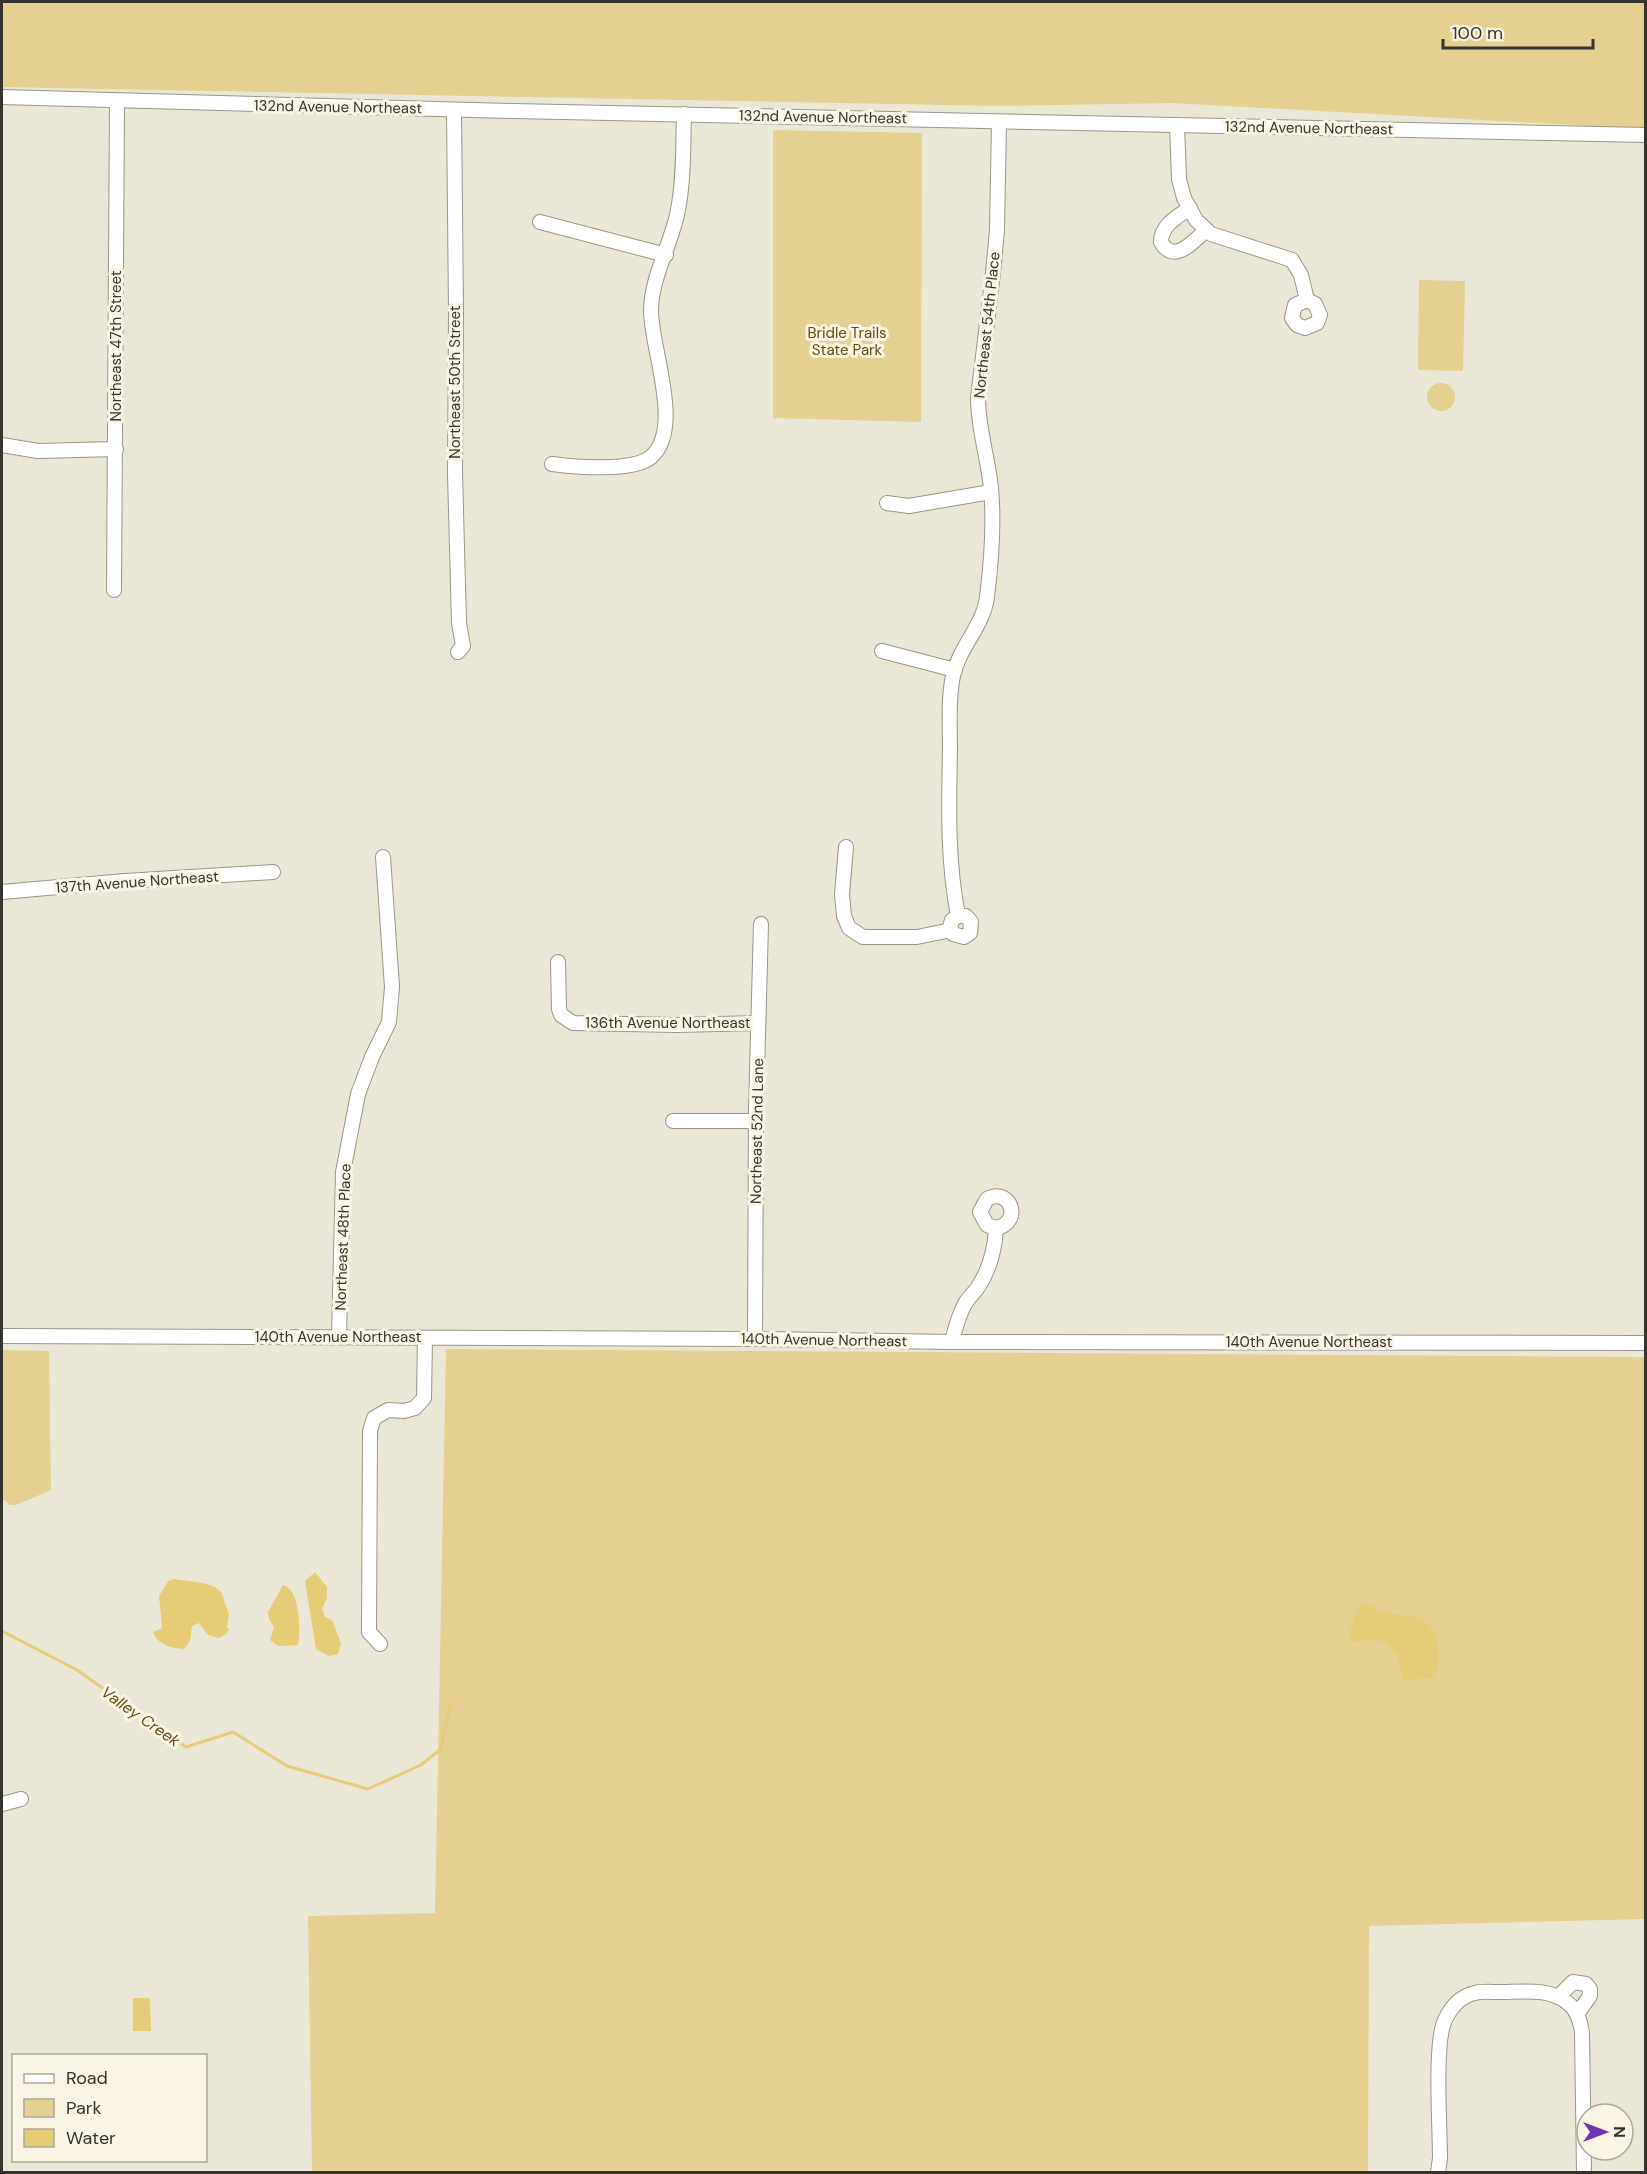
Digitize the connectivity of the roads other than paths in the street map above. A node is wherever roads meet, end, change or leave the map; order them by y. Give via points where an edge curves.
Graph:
1 (2, 97) edge
2 (117, 101) junction
3 (454, 110) junction
4 (684, 114) junction
5 (999, 122) junction
6 (1177, 125) junction
7 (1646, 135) edge
8 (1190, 208) junction
9 (540, 222) dead end
10 (1206, 230) junction
11 (666, 255) junction
12 (1307, 300) dead end
13 (2, 445) edge
14 (116, 449) junction
15 (552, 464) dead end
16 (991, 492) junction
17 (887, 503) dead end
18 (114, 590) dead end
19 (882, 651) dead end
20 (458, 652) dead end
21 (955, 670) junction
22 (846, 847) dead end
23 (384, 857) dead end
24 (273, 872) dead end
25 (2, 892) edge
26 (958, 916) junction
27 (761, 924) dead end
28 (951, 930) junction
29 (558, 962) dead end
30 (759, 1023) junction
31 (673, 1121) dead end
32 (756, 1121) junction
33 (996, 1228) dead end
34 (2, 1336) edge
35 (339, 1337) junction
36 (425, 1338) junction
37 (755, 1339) junction
38 (952, 1342) junction
39 (1646, 1343) edge
40 (380, 1644) dead end
41 (21, 1799) dead end
42 (2, 1803) edge
43 (1558, 1997) junction
44 (1574, 2009) junction
45 (1438, 2172) edge
46 (1584, 2172) edge

1 - 2 street, 132nd Avenue Northeast
2 - 3 street, 132nd Avenue Northeast
2 - 14 street, Northeast 47th Street
3 - 4 street, 132nd Avenue Northeast
3 - 20 street, Northeast 50th Street via 454,473 463,646
4 - 5 street, 132nd Avenue Northeast
4 - 11 street via 680,200
5 - 6 street, 132nd Avenue Northeast
5 - 16 street, Northeast 54th Place via 997,230 978,398
6 - 7 street, 132nd Avenue Northeast
6 - 8 street via 1179,179
8 - 10 street
8 - 10 street via 1164,229 1164,248 1178,252
9 - 11 street
10 - 12 street via 1292,260 1301,275
11 - 15 street via 653,289 651,311 665,409 660,444 651,457 639,463 580,467
13 - 14 street via 38,451
14 - 18 street, Northeast 47th Street
16 - 17 street via 909,506
16 - 21 street, Northeast 54th Place via 987,598 981,621
19 - 21 street
21 - 26 street, Northeast 54th Place via 951,693 948,843
22 - 28 street via 842,894 849,928 863,937 917,937
23 - 35 street, Northeast 48th Place via 391,1006 358,1094 343,1172
24 - 25 street, 137th Avenue Northeast
26 - 28 street via 952,920
26 - 28 street, Northeast 54th Place via 969,919 970,933 960,937
27 - 30 street, Northeast 52nd Lane
29 - 30 street, 136th Avenue Northeast via 559,1008 561,1015 573,1023
30 - 32 street, Northeast 52nd Lane
31 - 32 street
32 - 37 street, Northeast 52nd Lane
33 - 38 street via 991,1262 966,1303
34 - 35 street, 140th Avenue Northeast
35 - 36 street, 140th Avenue Northeast
36 - 37 street, 140th Avenue Northeast
36 - 40 street via 424,1398 415,1408 388,1410 374,1418 370,1431 369,1632
37 - 38 street, 140th Avenue Northeast
38 - 39 street, 140th Avenue Northeast
41 - 42 street
43 - 44 street
43 - 44 street via 1574,1982 1586,1984 1590,1996
43 - 45 street via 1536,1992 1475,1993 1453,2006 1441,2036
44 - 46 street via 1582,2032

